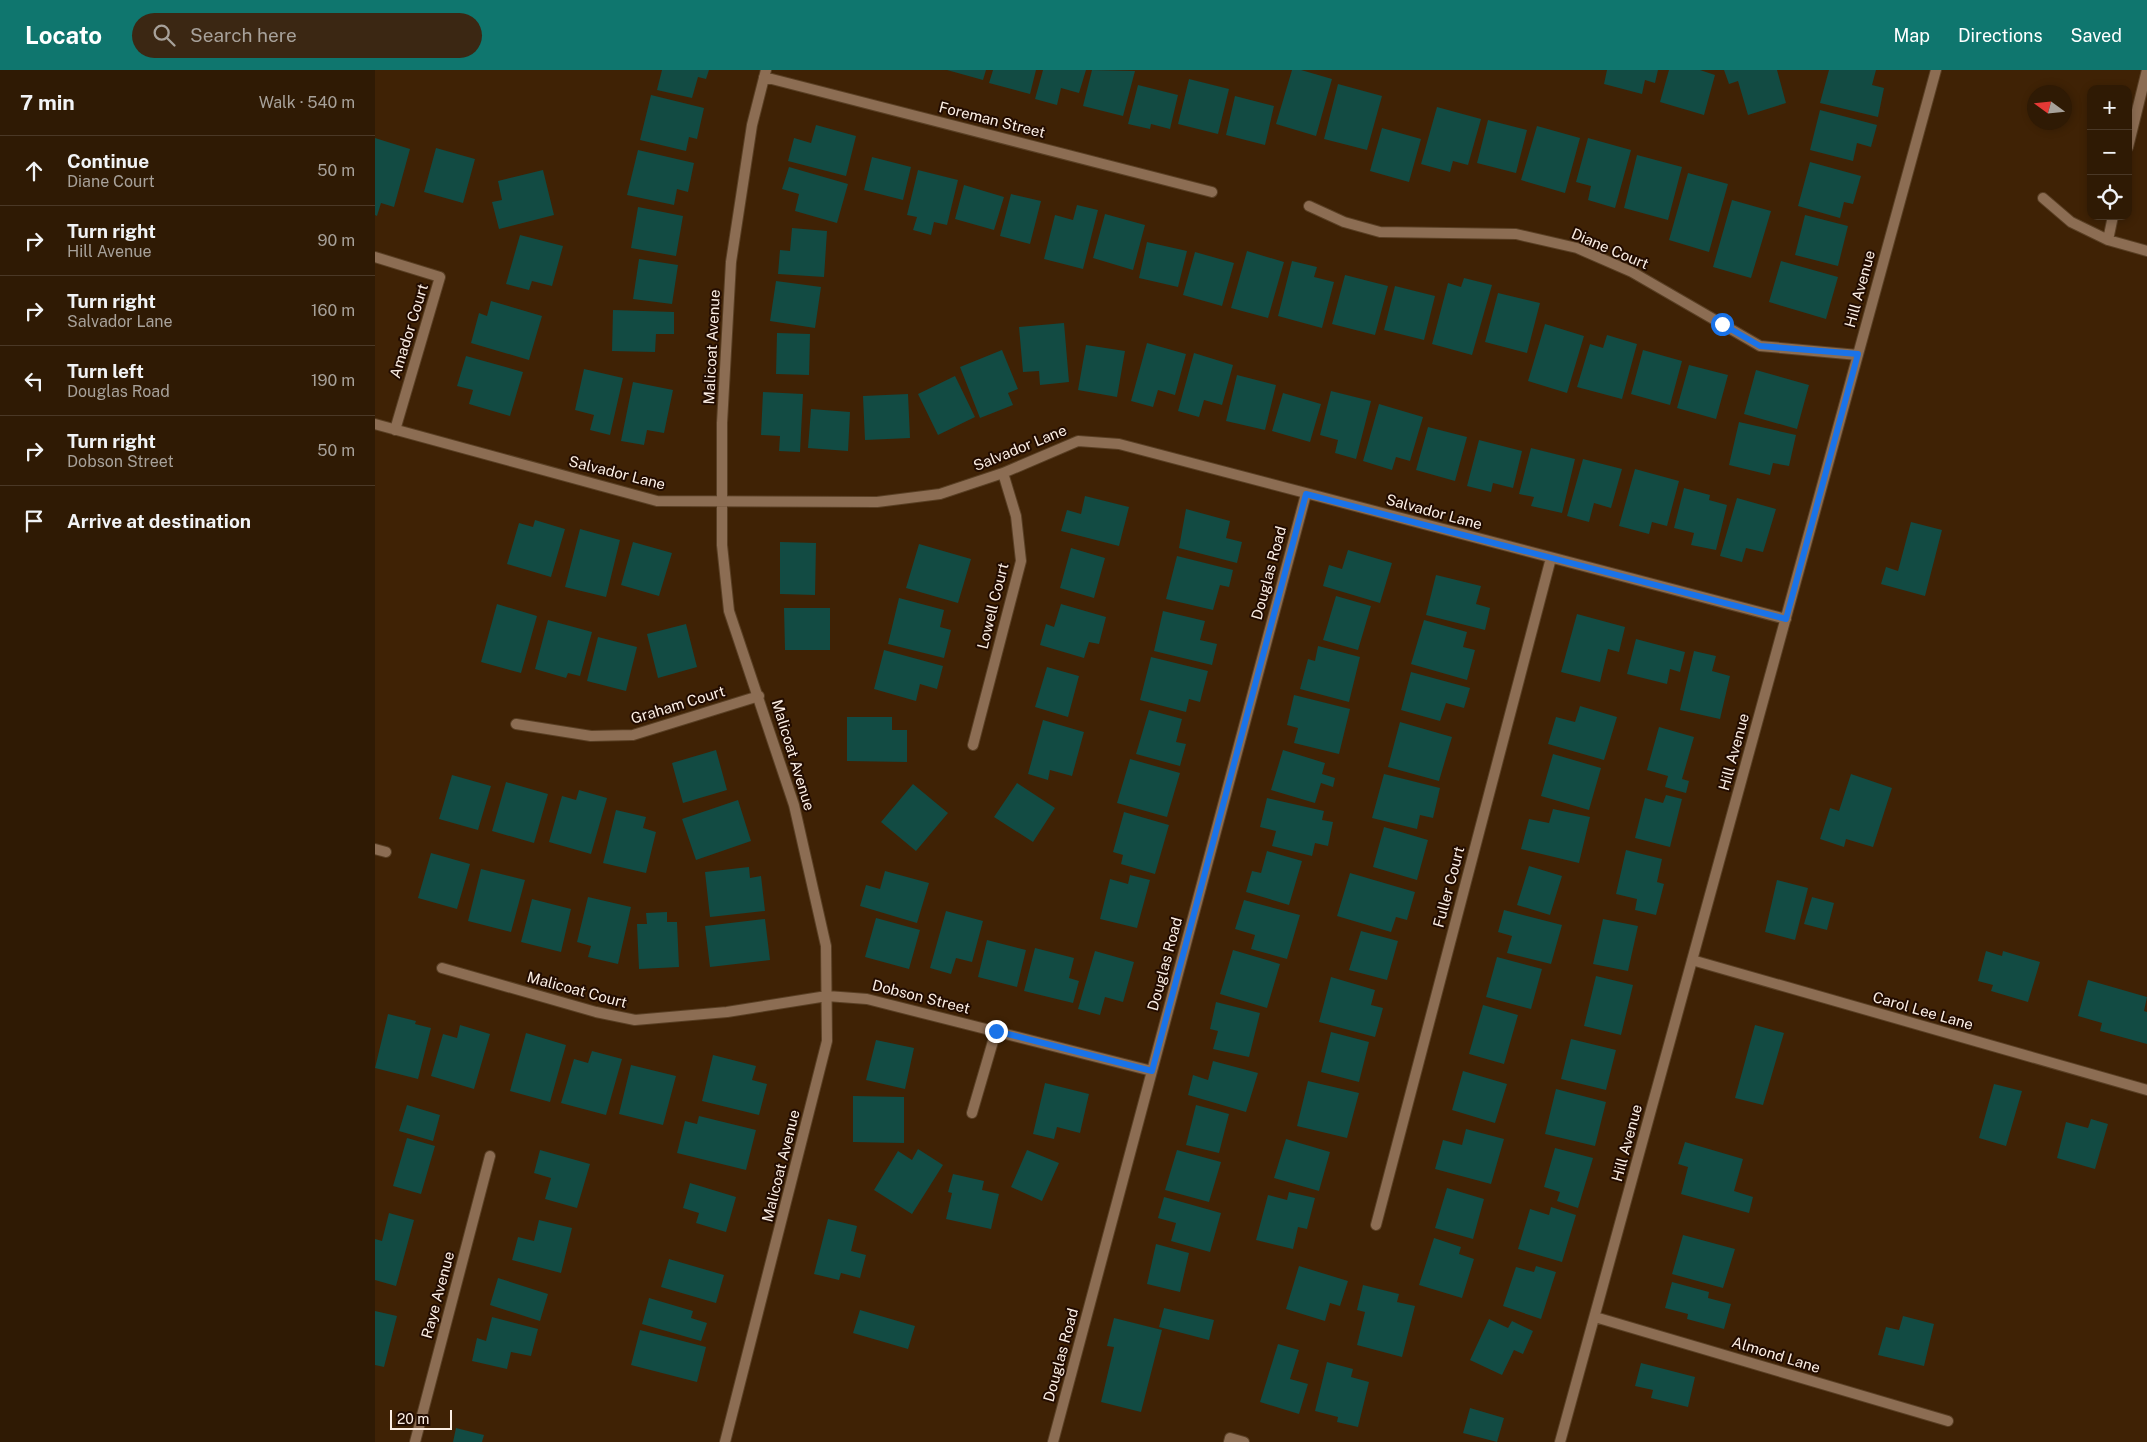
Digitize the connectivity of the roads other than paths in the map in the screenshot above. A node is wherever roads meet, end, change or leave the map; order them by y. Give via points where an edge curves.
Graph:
1 (1936, 70) edge
2 (2147, 70) edge
3 (765, 73) edge
4 (2132, 131) edge
5 (1212, 192) dead end
6 (2043, 198) dead end
7 (1309, 206) dead end
8 (2112, 220) edge
9 (2108, 240) junction
10 (2147, 251) edge
11 (375, 257) edge
12 (1858, 354) junction
13 (375, 424) edge
14 (395, 430) junction
15 (1003, 473) junction
16 (1306, 494) junction
17 (722, 502) junction
18 (1551, 558) junction
19 (1786, 619) junction
20 (759, 696) junction
21 (516, 724) dead end
22 (973, 745) dead end
23 (375, 849) edge
24 (386, 852) dead end
25 (1692, 960) junction
26 (442, 968) dead end
27 (827, 996) junction
28 (996, 1031) junction
29 (1152, 1071) junction
30 (2147, 1090) edge
31 (972, 1113) dead end
32 (491, 1156) dead end
33 (1376, 1225) dead end
34 (1595, 1317) junction
35 (1948, 1421) dead end
36 (415, 1442) edge
37 (725, 1442) edge
38 (1053, 1442) edge
39 (1229, 1442) edge
40 (1244, 1442) edge
41 (1560, 1442) edge

1 - 12 street, Hill Avenue
2 - 4 street
3 - 5 street, Foreman Street
3 - 17 street, Malicoat Avenue via 752,125 731,262 722,423
6 - 9 street via 2071,222
7 - 12 street, Diane Court via 1344,222 1380,232 1516,234 1577,248 1632,272 1760,346
8 - 9 street
9 - 10 street
11 - 14 street, Amador Court via 441,277
12 - 19 street, Hill Avenue
13 - 14 street, Salvador Lane
14 - 17 street, Salvador Lane via 657,501
15 - 16 street, Salvador Lane via 1078,441 1119,444
15 - 17 street, Salvador Lane via 940,494 877,502
15 - 22 street, Lowell Court via 1016,516 1021,561
16 - 18 street, Salvador Lane
16 - 29 street, Douglas Road
17 - 20 street, Malicoat Avenue via 722,545 729,611
18 - 19 street, Salvador Lane
18 - 33 street, Fuller Court
19 - 25 street, Hill Avenue
20 - 21 street, Graham Court via 633,735 591,736
20 - 27 street, Malicoat Avenue via 794,805 822,927 826,946
23 - 24 street
25 - 30 street, Carol Lee Lane
25 - 34 street, Hill Avenue
26 - 27 street, Malicoat Court via 635,1020 727,1012
27 - 28 street, Dobson Street via 867,999
27 - 37 street, Malicoat Avenue via 827,1041
28 - 29 street, Dobson Street
28 - 31 street
29 - 38 street, Douglas Road
32 - 36 street, Raye Avenue
34 - 35 street, Almond Lane
34 - 41 street, Hill Avenue
39 - 40 street via 1230,1438

